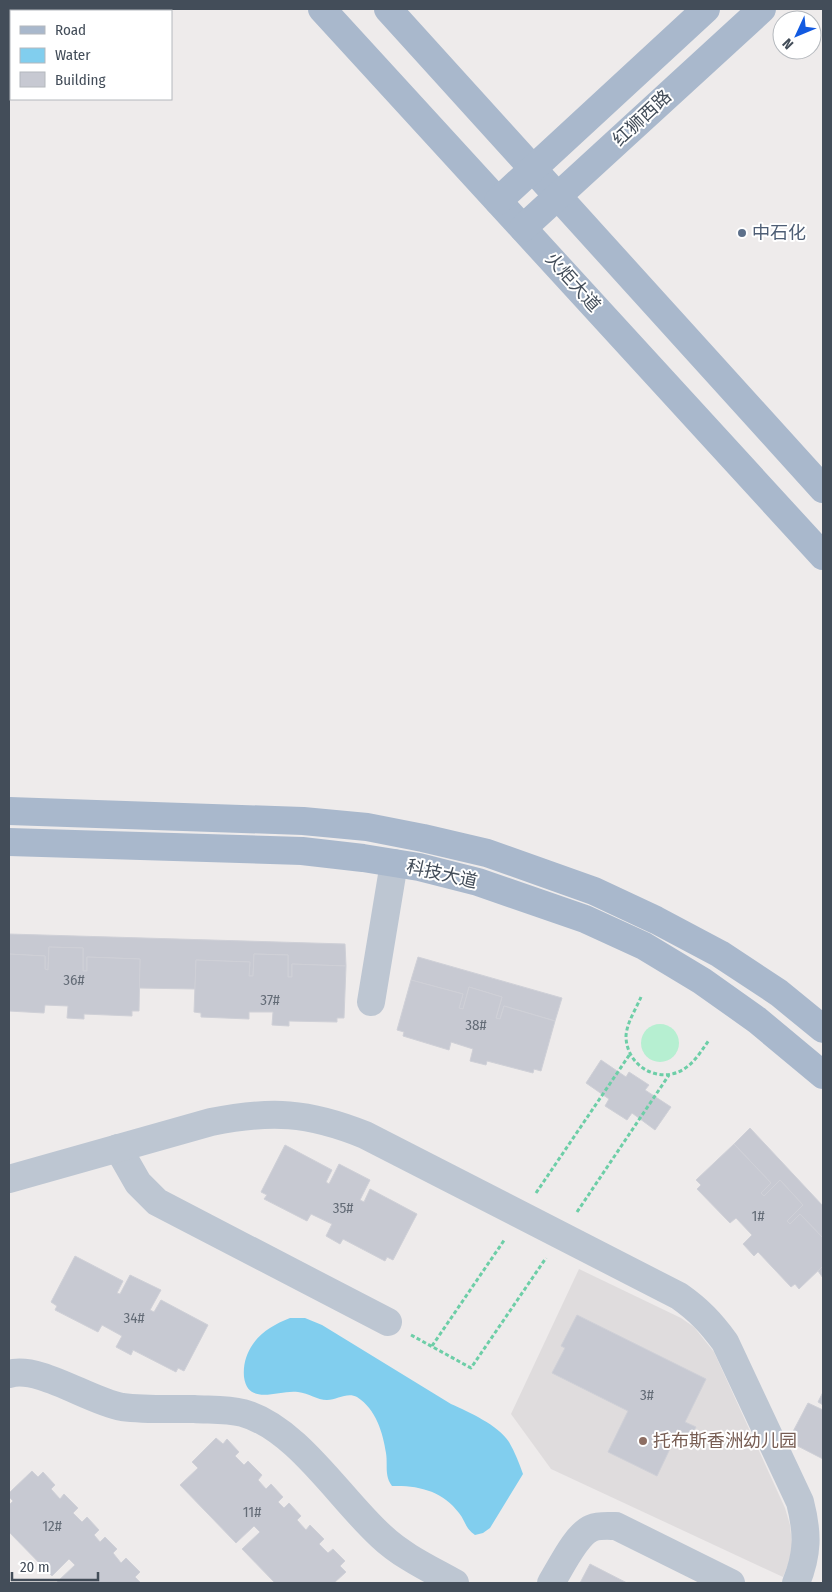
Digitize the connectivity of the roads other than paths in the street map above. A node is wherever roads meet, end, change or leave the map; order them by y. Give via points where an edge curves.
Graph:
1 (322, 9) edge
2 (388, 9) edge
3 (706, 9) edge
4 (762, 9) edge
5 (533, 168) junction
6 (558, 196) junction
7 (498, 201) junction
8 (523, 228) junction
9 (823, 488) edge
10 (823, 556) edge
11 (9, 811) edge
12 (9, 842) edge
13 (394, 863) junction
14 (371, 1002) dead end
15 (823, 1029) edge
16 (823, 1075) edge
17 (118, 1148) junction
18 (9, 1179) edge
19 (388, 1322) road end
20 (9, 1374) edge
21 (454, 1583) edge
22 (551, 1583) edge
23 (731, 1583) edge
24 (796, 1583) edge

1 - 7 main road, 火炬大道
2 - 5 main road
3 - 5 main road, 红狮西路
4 - 6 main road, 红狮西路
5 - 6 main road
5 - 7 main road, 红狮西路
6 - 8 main road, 红狮西路
6 - 9 main road
7 - 8 main road, 火炬大道
8 - 10 main road, 火炬大道
11 - 15 main road, 科技大道 via 303,821 367,827 487,853 594,891 656,920 720,954 779,993
12 - 13 main road, 科技大道 via 302,851
13 - 14 lane
13 - 16 main road, 科技大道 via 478,882 524,897 585,919 644,946 757,1020
17 - 18 lane
17 - 19 lane via 138,1183 157,1202
17 - 24 lane via 239,1116 292,1115 341,1126 365,1135 679,1296 698,1310 725,1342 800,1502 806,1545
20 - 21 lane via 40,1375 122,1408 228,1410 266,1423 300,1450 381,1536 398,1550
22 - 23 lane via 585,1533 592,1528 616,1526

